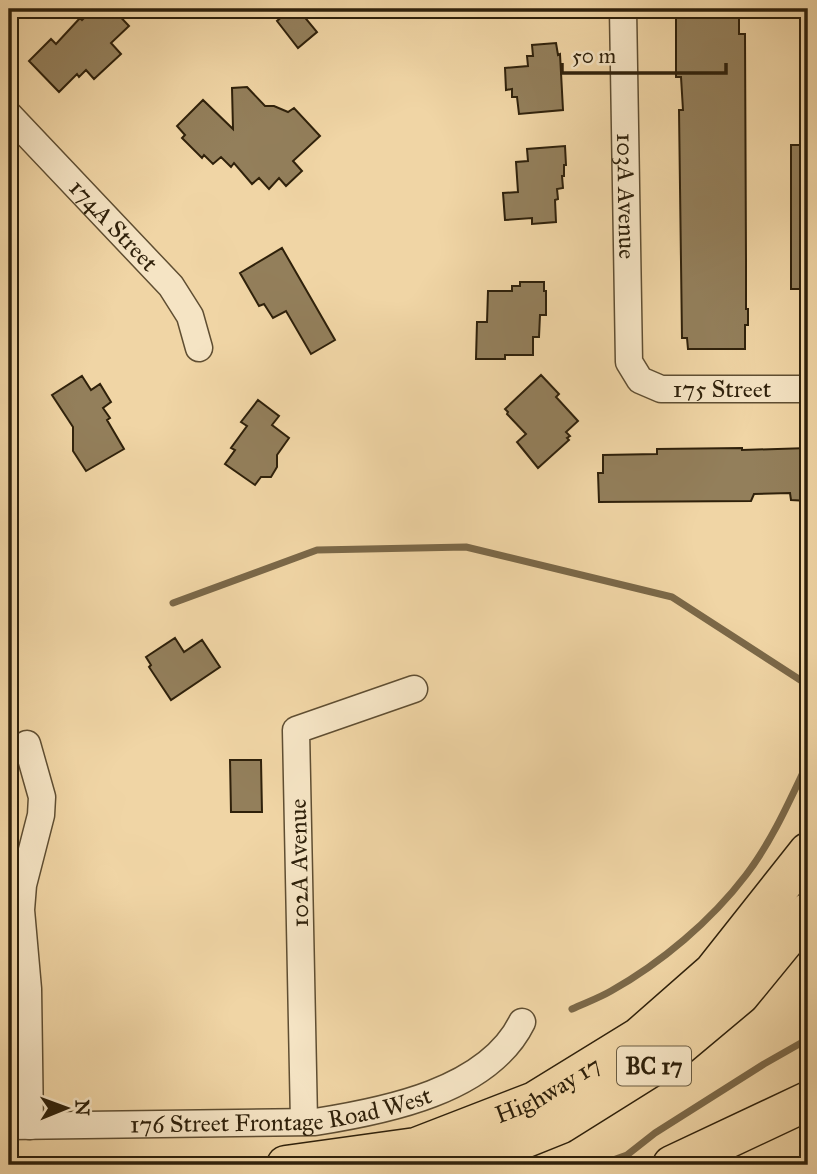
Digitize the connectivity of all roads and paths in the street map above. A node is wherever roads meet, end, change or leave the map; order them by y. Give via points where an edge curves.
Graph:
1 (623, 9) edge
2 (9, 115) edge
3 (199, 348) dead end
4 (640, 380) joint
5 (808, 388) edge
6 (414, 689) dead end
7 (27, 744) dead end
8 (808, 852) edge
9 (808, 912) edge
10 (522, 1022) dead end
11 (808, 1101) edge
12 (304, 1121) junction
13 (19, 1126) edge
14 (286, 1165) edge
15 (459, 1165) edge
16 (672, 1165) edge

1 - 4 street, 103A Avenue via 629,362
2 - 3 street, 174A Street via 171,286 190,316
4 - 5 street, 175 Street via 661,389
6 - 12 street, 102A Avenue via 296,730
7 - 13 street via 42,797 21,910 28,989
8 - 14 highway, Highway 17 / BC 17 via 713,972 639,1037 535,1101 416,1147
9 - 15 highway, Highway 17 / BC 17 via 740,995 660,1062 561,1124
10 - 12 street, 176 Street Frontage Road West via 514,1039 466,1079 392,1106
11 - 16 highway
12 - 13 street, 176 Street Frontage Road West

